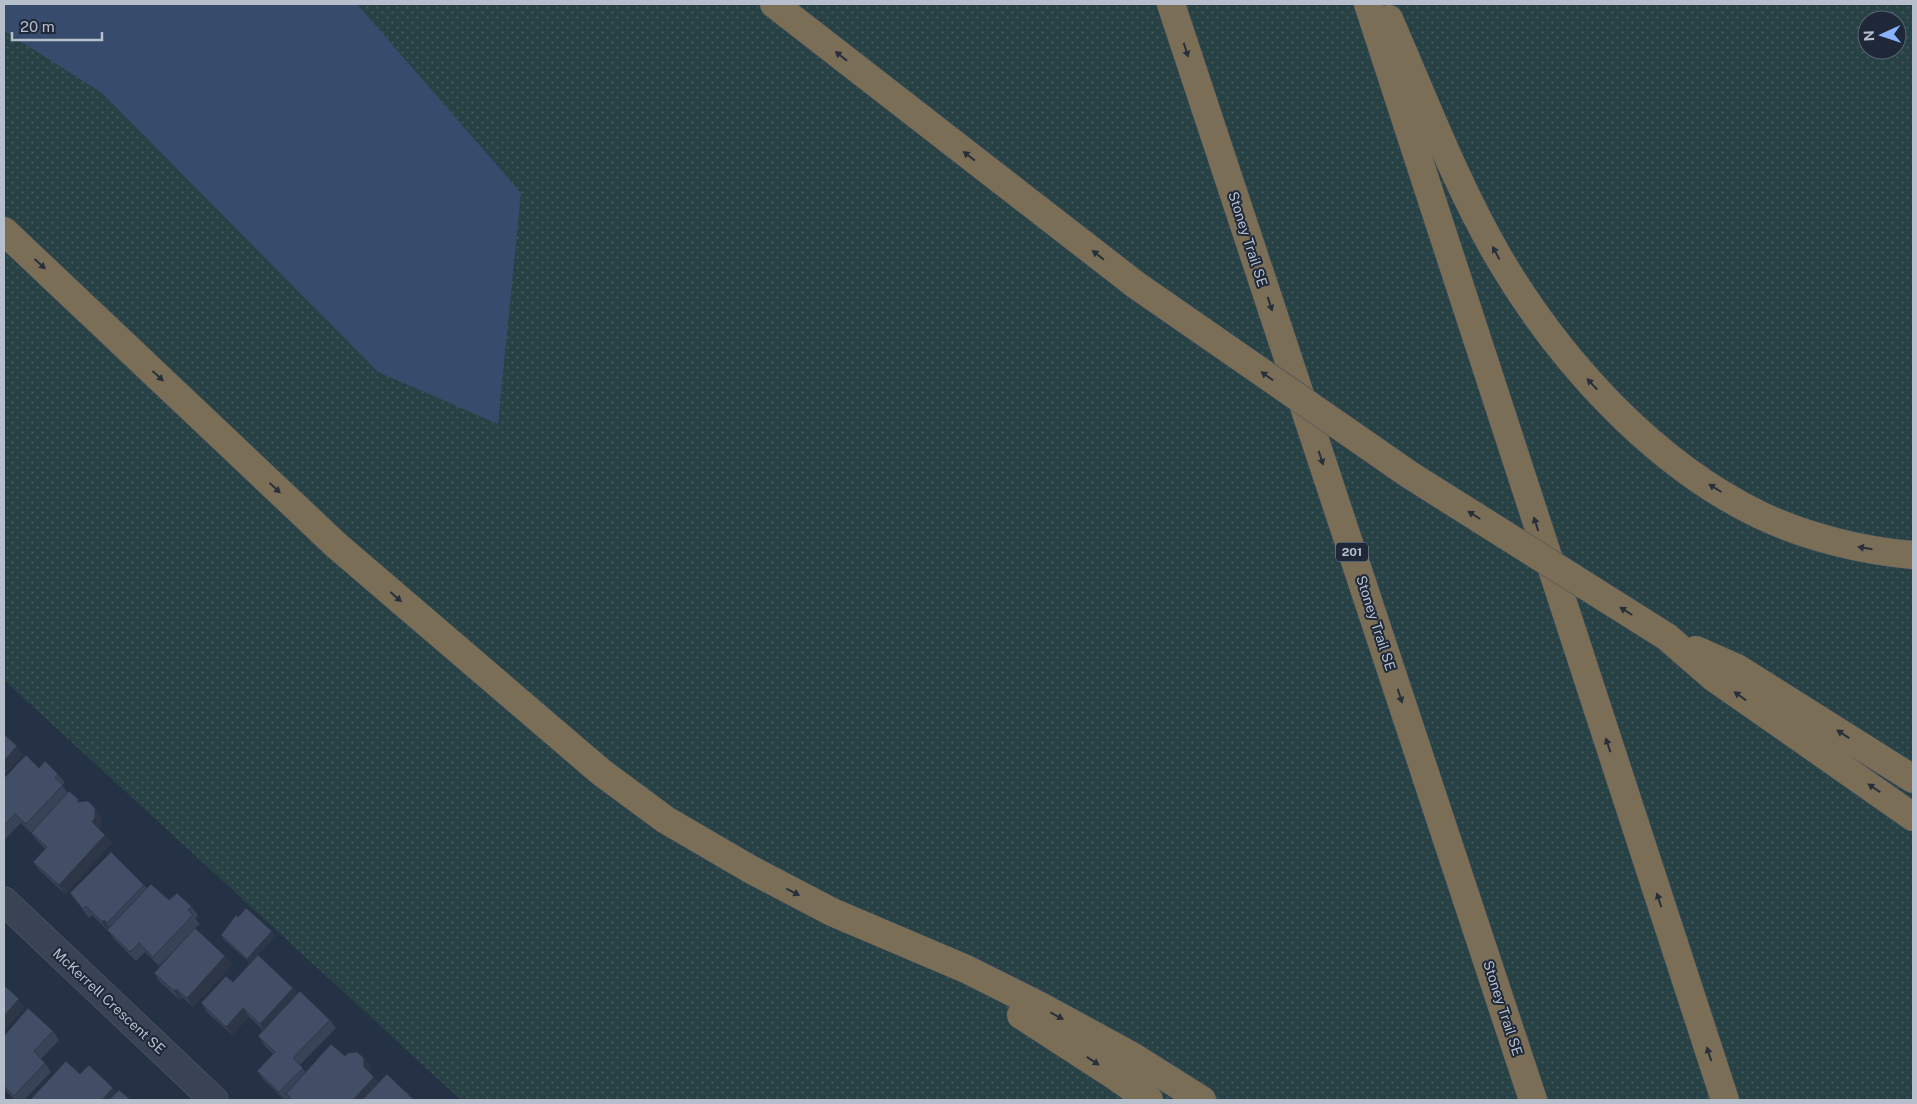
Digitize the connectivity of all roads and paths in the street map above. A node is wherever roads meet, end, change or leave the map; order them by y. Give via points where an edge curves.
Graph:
1 (774, 4) edge
2 (1171, 4) edge
3 (1368, 4) edge
4 (1383, 4) edge
5 (4, 231) edge
6 (1913, 555) edge
7 (1668, 637) junction
8 (1913, 779) edge
9 (1913, 817) edge
10 (4, 901) edge
11 (902, 943) junction
12 (214, 1100) edge
13 (1149, 1100) edge
14 (1202, 1100) edge
15 (1533, 1100) edge
16 (1725, 1100) edge

7 -> 1 highway, bridge via 1410,475 1136,285
2 -> 15 highway, Stoney Trail SE / 201
16 -> 3 highway
6 -> 4 highway via 1841,544 1760,515 1669,458 1624,418 1576,368 1499,258 1460,182
5 -> 11 highway via 336,545 601,772 666,820 750,870
8 -> 7 highway via 1737,668
9 -> 7 highway via 1713,677
10 - 12 street, McKerrell Crescent SE
11 -> 13 highway via 1022,1015
11 -> 14 highway via 1042,1007 1132,1056

